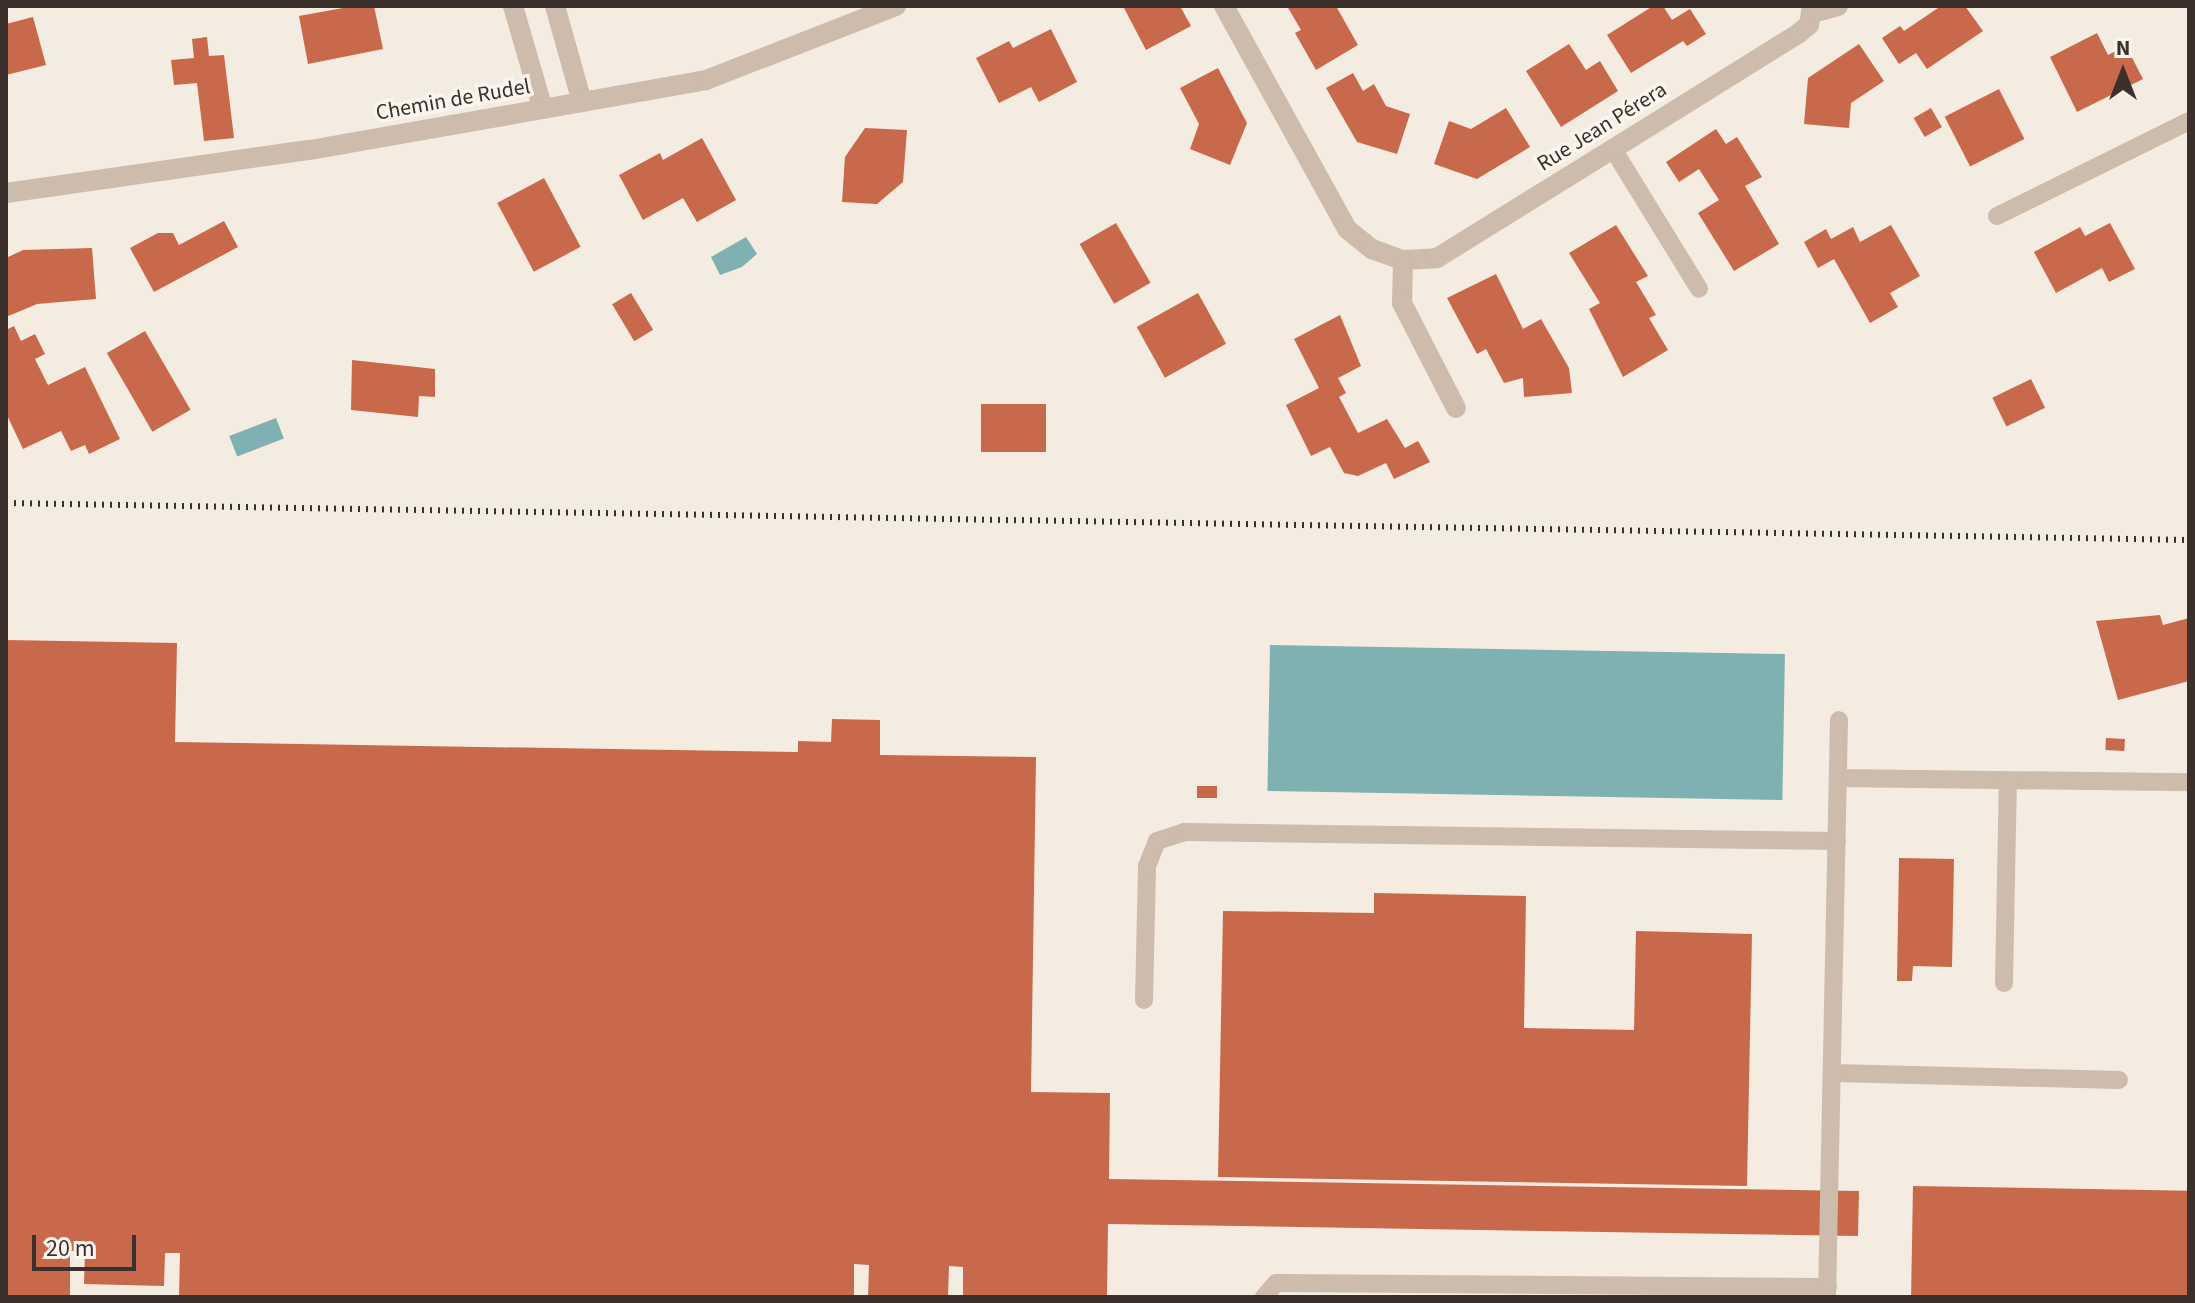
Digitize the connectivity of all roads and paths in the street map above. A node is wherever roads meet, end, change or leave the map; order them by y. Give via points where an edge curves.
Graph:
1 (513, 6) edge
2 (555, 6) edge
3 (896, 6) edge
4 (1224, 6) edge
5 (1838, 6) edge
6 (1812, 9) edge
7 (582, 102) junction
8 (543, 109) junction
9 (2189, 121) edge
10 (1613, 149) junction
11 (6, 193) edge
12 (1997, 216) dead end
13 (1403, 260) junction
14 (1699, 289) dead end
15 (1456, 408) dead end
16 (1839, 720) dead end
17 (1838, 778) junction
18 (2008, 780) junction
19 (2189, 782) edge
20 (1837, 841) junction
21 (2004, 983) dead end
22 (1144, 1000) dead end
23 (1834, 1073) junction
24 (2119, 1080) dead end
25 (1828, 1292) edge
26 (1264, 1297) edge

1 - 8 street
2 - 7 street
3 - 7 street, Chemin de Rudel via 706,80
4 - 13 street via 1347,229 1372,249
5 - 6 street, Rue Jean Pérera
6 - 10 street, Rue Jean Pérera via 1809,25 1799,33
7 - 8 street, Chemin de Rudel
8 - 11 street, Chemin de Rudel via 310,150
9 - 12 lane
10 - 13 street, Rue Jean Pérera via 1437,258
10 - 14 lane
13 - 15 street via 1402,303
16 - 17 lane
17 - 18 lane
17 - 20 lane
18 - 19 lane
18 - 21 lane
20 - 22 lane via 1184,832 1157,841 1147,866
20 - 23 lane
23 - 24 lane
23 - 25 lane
25 - 26 lane via 1276,1283

